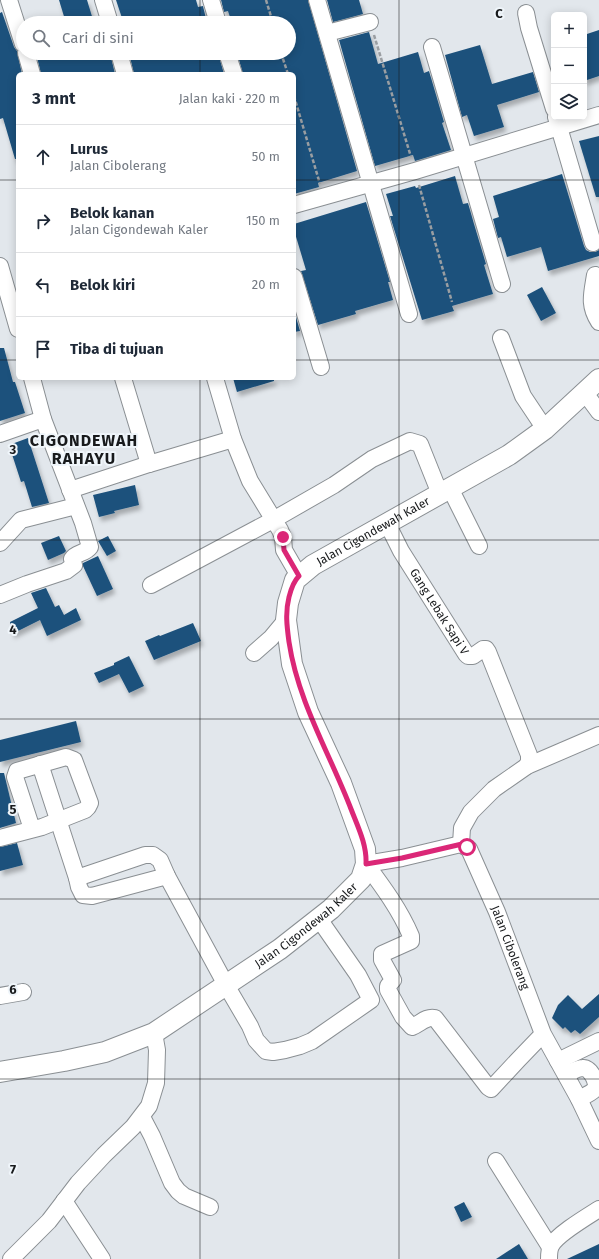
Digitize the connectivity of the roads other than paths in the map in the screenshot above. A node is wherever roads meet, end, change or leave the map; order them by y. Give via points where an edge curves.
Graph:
1 (9, 0) edge
2 (103, 0) edge
3 (211, 0) edge
4 (317, 0) edge
5 (526, 13) dead end
6 (108, 16) edge
7 (216, 16) edge
8 (16, 22) edge
9 (370, 22) road end
10 (327, 33) junction
11 (432, 47) dead end
12 (28, 60) edge
13 (121, 60) edge
14 (229, 60) edge
15 (31, 72) edge
16 (124, 72) edge
17 (233, 72) edge
18 (551, 99) edge
19 (599, 115) edge
20 (558, 122) edge
21 (464, 156) junction
22 (371, 183) junction
23 (296, 203) edge
24 (593, 243) dead end
25 (0, 266) edge
26 (595, 276) dead end
27 (296, 284) edge
28 (502, 284) dead end
29 (8, 290) edge
30 (409, 314) dead end
31 (16, 321) edge
32 (599, 322) edge
33 (501, 338) dead end
34 (321, 367) dead end
35 (599, 379) edge
36 (33, 380) edge
37 (124, 380) edge
38 (216, 380) edge
39 (585, 393) junction
40 (599, 412) edge
41 (43, 419) junction
42 (545, 429) junction
43 (0, 434) edge
44 (234, 439) junction
45 (149, 464) junction
46 (70, 490) junction
47 (445, 491) junction
48 (76, 506) junction
49 (273, 520) junction
50 (387, 524) junction
51 (0, 543) edge
52 (479, 546) dead end
53 (299, 576) junction
54 (151, 585) dead end
55 (0, 596) edge
56 (286, 620) junction
57 (254, 653) dead end
58 (599, 735) edge
59 (40, 764) junction
60 (527, 766) junction
61 (57, 820) junction
62 (32, 829) junction
63 (0, 838) edge
64 (462, 844) junction
65 (366, 864) junction
66 (166, 876) junction
67 (77, 878) junction
68 (319, 919) junction
69 (226, 986) junction
70 (388, 990) junction
71 (23, 992) dead end
72 (0, 996) edge
73 (371, 1000) junction
74 (154, 1033) junction
75 (543, 1034) junction
76 (599, 1041) edge
77 (562, 1067) junction
78 (0, 1072) edge
79 (579, 1099) junction
80 (142, 1117) junction
81 (599, 1141) edge
82 (496, 1161) dead end
83 (64, 1201) junction
84 (210, 1207) dead end
85 (599, 1209) edge
86 (549, 1253) edge
87 (11, 1259) edge
88 (102, 1259) edge

1 - 8 street
2 - 6 street
3 - 7 street
4 - 10 street
5 - 18 street
9 - 10 street
10 - 22 street
11 - 21 street
12 - 15 street
13 - 16 street
14 - 17 street
19 - 20 street
20 - 21 street
20 - 24 street
21 - 22 street
21 - 28 street
22 - 23 street
22 - 30 street
25 - 29 street
26 - 32 street via 591,297
27 - 34 street
29 - 31 street
33 - 42 street via 523,396
35 - 39 main road, Jalan Cigondewah Kaler
36 - 41 street
37 - 45 street
38 - 44 street
39 - 40 street
39 - 42 main road, Jalan Cigondewah Kaler
41 - 43 street
41 - 46 street
42 - 47 main road, Jalan Cigondewah Kaler via 509,455
44 - 45 street
44 - 49 street via 250,481
45 - 46 street
46 - 48 street
47 - 49 street via 420,444 410,441 372,459 334,485
47 - 50 main road, Jalan Cigondewah Kaler
47 - 52 street
48 - 51 street via 22,520
48 - 55 street via 89,550 75,555 72,559 74,565 66,571
49 - 53 street via 283,537 284,550
49 - 54 street
50 - 53 main road, Jalan Cigondewah Kaler
50 - 60 street, Gang Lebak Sapi V via 401,551 466,654 474,656 483,649 488,652 527,747 530,761
53 - 56 main road, Jalan Cigondewah Kaler via 292,586
56 - 57 street
56 - 65 main road, Jalan Cigondewah Kaler via 292,664 308,712 360,831
58 - 60 street
59 - 61 street
59 - 61 street via 66,757 74,760 90,802 85,810
59 - 62 street via 17,771 15,777
60 - 64 street via 488,794 471,812 462,828
61 - 62 street
61 - 67 street
62 - 63 street
64 - 65 street
64 - 75 street, Jalan Cibolerang via 469,849 485,885
65 - 68 main road, Jalan Cigondewah Kaler via 361,879
65 - 70 street via 397,908 412,939 381,956 393,980
66 - 67 street via 92,896 83,895
66 - 67 street via 160,860 153,854
66 - 69 street
68 - 69 main road, Jalan Cigondewah Kaler
68 - 73 street via 358,975
69 - 73 street via 256,1040 266,1051 273,1052 312,1041
69 - 74 main road, Jalan Cigondewah Kaler
70 - 73 street
70 - 75 street via 403,1017 412,1026 426,1019 435,1018 491,1090
71 - 72 street
74 - 78 main road, Jalan Cigondewah Kaler via 105,1052
74 - 80 street via 157,1050 156,1084 149,1106
75 - 77 street, Jalan Cibolerang
76 - 77 street
77 - 79 street, Jalan Cibolerang
77 - 79 street via 587,1068 597,1083 595,1090
79 - 81 street, Jalan Cibolerang
80 - 83 street
80 - 84 street via 178,1192
82 - 86 street
83 - 87 street via 49,1221
83 - 88 street
85 - 86 street via 554,1242

